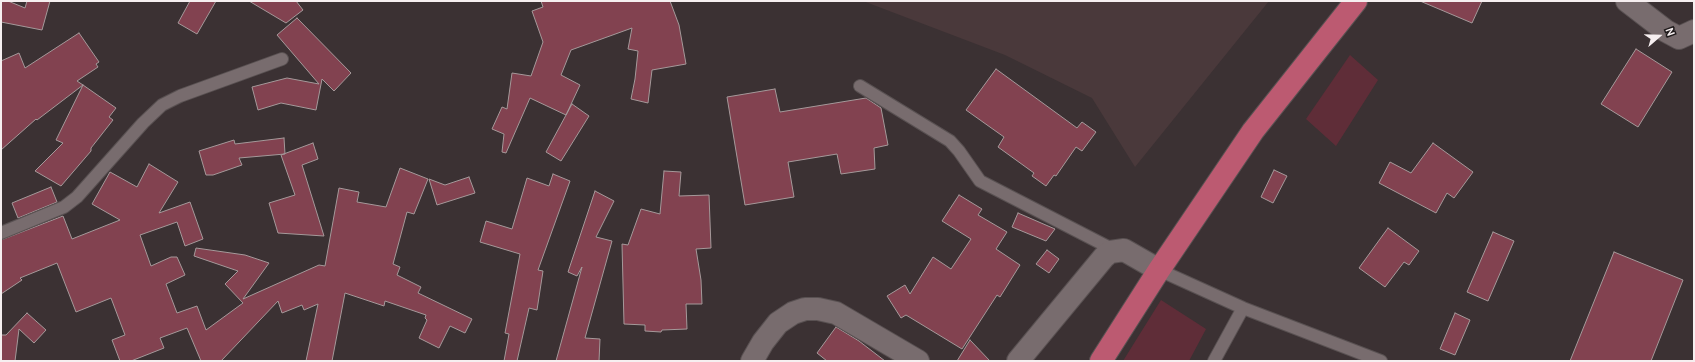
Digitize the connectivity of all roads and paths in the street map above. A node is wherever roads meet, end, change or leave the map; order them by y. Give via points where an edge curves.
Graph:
1 (1356, 1) edge
2 (1627, 1) edge
3 (1694, 31) edge
4 (282, 59) dead end
5 (860, 86) dead end
6 (1, 233) edge
7 (1116, 251) junction
8 (1159, 270) junction
9 (1243, 308) junction
10 (752, 361) edge
11 (918, 361) edge
12 (1018, 361) edge
13 (1101, 361) edge
14 (1214, 361) edge
15 (1381, 361) edge

1 - 8 highway via 1253,131
2 - 3 street via 1679,38
4 - 6 lane via 162,105 77,197 64,207
5 - 7 lane via 950,141 980,181
7 - 8 street via 1124,250
7 - 12 street via 1104,257
8 - 9 lane
8 - 13 highway
9 - 14 lane
9 - 15 lane
10 - 11 street via 778,323 799,311 818,309 836,313

